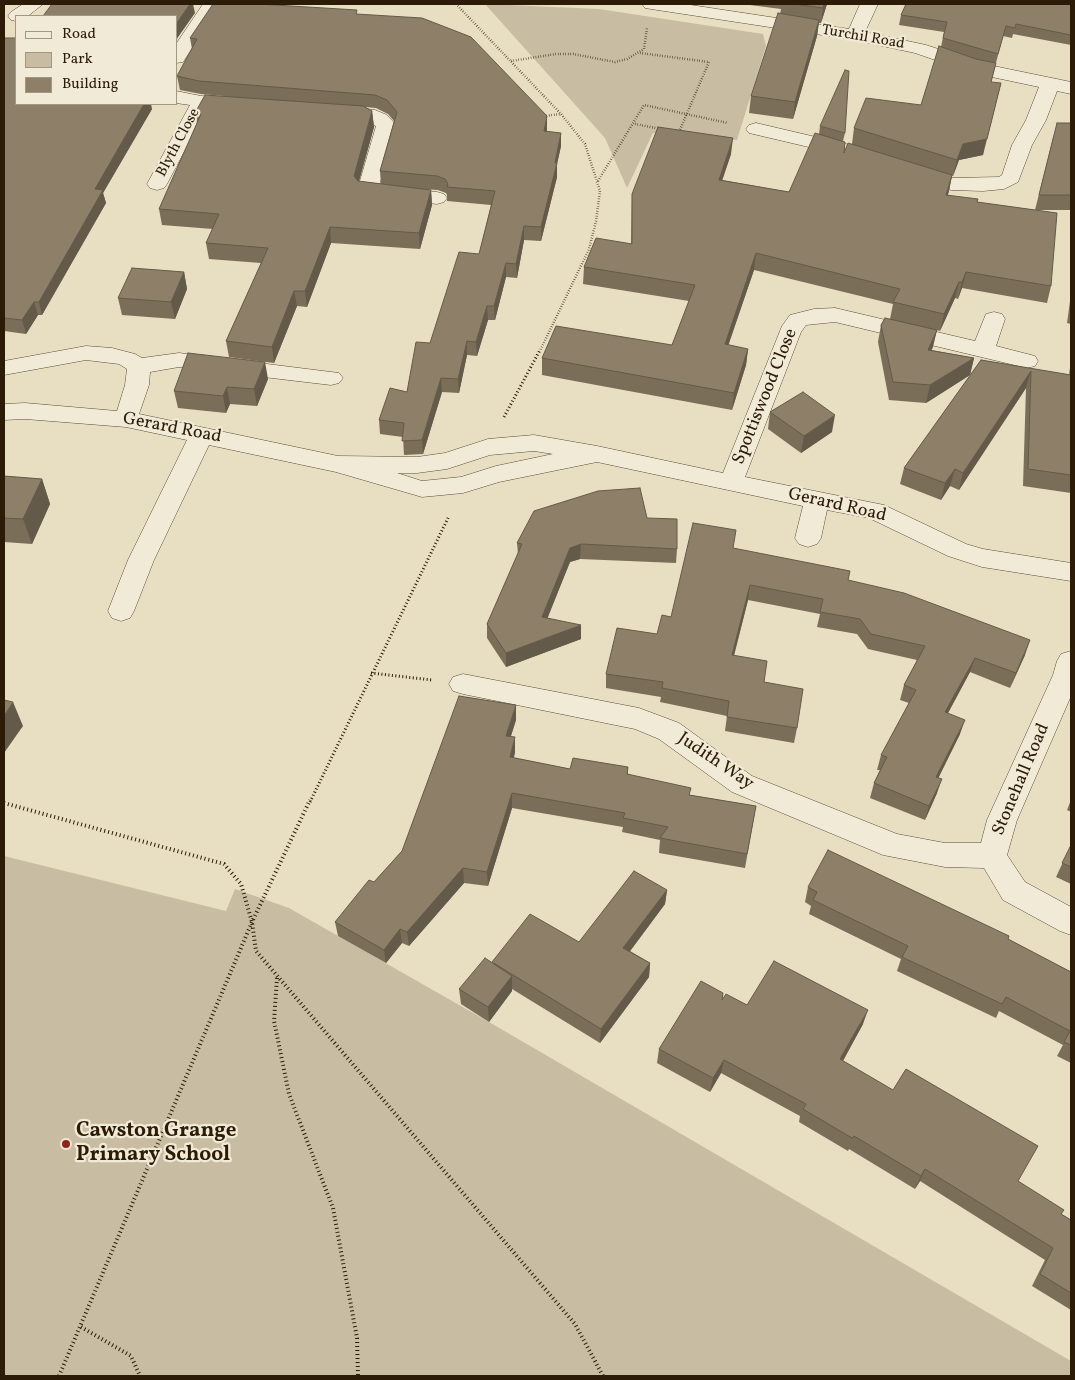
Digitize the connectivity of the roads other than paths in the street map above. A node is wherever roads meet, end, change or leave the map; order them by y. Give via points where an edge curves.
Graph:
1 (34, 4) edge
2 (212, 4) edge
3 (654, 4) edge
4 (869, 4) edge
5 (18, 15) edge
6 (15, 17) edge
7 (4, 24) edge
8 (855, 35) junction
9 (178, 55) edge
10 (1050, 84) junction
11 (1071, 88) edge
12 (178, 97) edge
13 (200, 102) junction
14 (260, 106) edge
15 (319, 110) edge
16 (756, 129) road end
17 (869, 157) edge
18 (896, 166) edge
19 (157, 184) dead end
20 (438, 198) dead end
21 (994, 319) dead end
22 (983, 351) junction
23 (1027, 361) dead end
24 (139, 366) junction
25 (4, 368) edge
26 (331, 378) dead end
27 (4, 412) edge
28 (126, 419) junction
29 (202, 434) junction
30 (597, 454) junction
31 (338, 464) junction
32 (731, 483) junction
33 (817, 499) junction
34 (808, 538) dead end
35 (1071, 572) edge
36 (121, 611) dead end
37 (1071, 661) edge
38 (463, 684) road end
39 (992, 856) junction
40 (1071, 922) edge

1 - 5 street
2 - 9 street
3 - 8 street, Turchil Road
4 - 8 street
6 - 7 street
8 - 10 street, Turchil Road via 920,49 980,69
10 - 11 street, Turchil Road
10 - 18 street via 1036,120 1022,144 1011,178 1004,183 951,184
12 - 13 street, Blyth Close
13 - 14 street, Blyth Close
13 - 19 street, Blyth Close
15 - 20 street via 368,114 386,125 367,191
16 - 17 street
21 - 22 street
22 - 23 street, Spottiswood Close
22 - 32 street, Spottiswood Close via 835,315 798,320 790,331
24 - 25 street via 112,355 86,353
24 - 26 street via 179,360
24 - 28 street
27 - 28 street, Gerard Road
28 - 29 street, Gerard Road
29 - 31 street, Gerard Road
29 - 36 street via 141,560
30 - 31 street, Gerard Road via 534,443 488,447 447,461 416,465
30 - 31 street, Gerard Road via 496,474 462,486 422,489
30 - 32 street, Gerard Road
32 - 33 street, Gerard Road
33 - 34 street
33 - 35 street, Gerard Road via 875,511 957,550 982,558
37 - 39 street, Stonehall Road via 1002,820
38 - 39 street, Judith Way via 639,719 668,731 742,784 894,846 945,855
39 - 40 street, Stonehall Road via 1014,891

